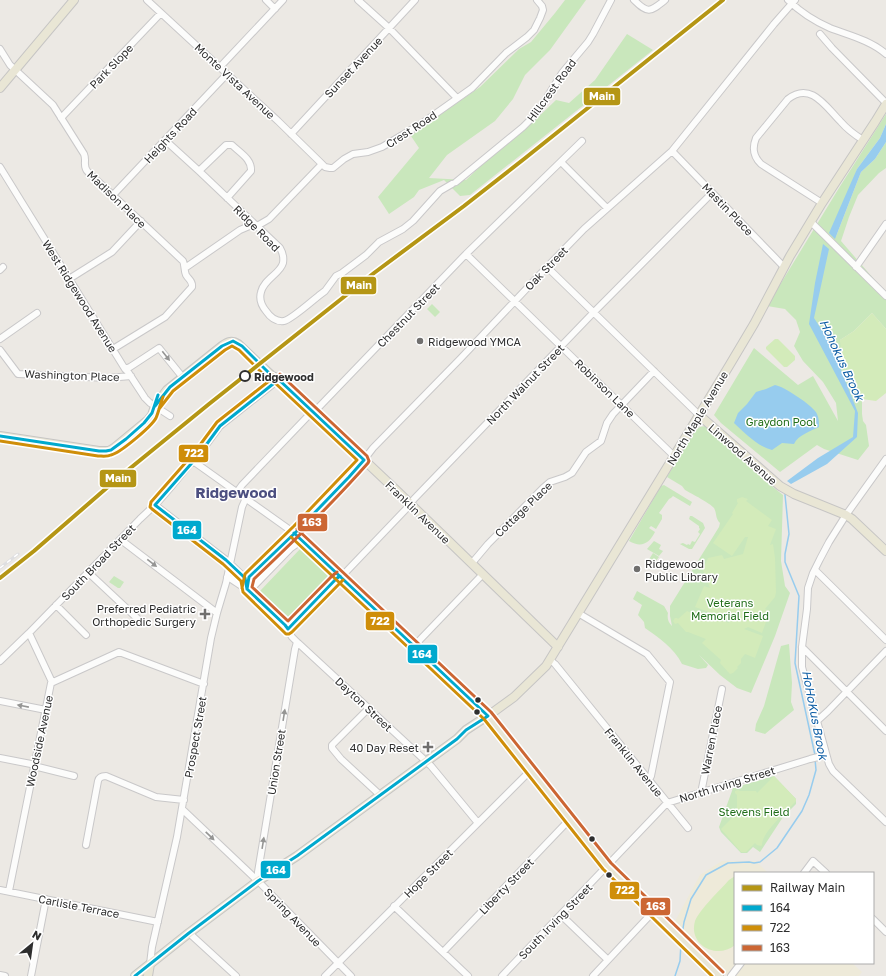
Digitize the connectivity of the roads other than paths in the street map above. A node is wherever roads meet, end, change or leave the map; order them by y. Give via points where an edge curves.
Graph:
1 (74, 0) edge
2 (147, 0) edge
3 (266, 0) edge
4 (283, 0) edge
5 (358, 0) edge
6 (415, 0) edge
7 (537, 0) edge
8 (611, 0) edge
9 (634, 0) edge
10 (665, 0) edge
11 (792, 1) edge
12 (275, 9) junction
13 (161, 13) junction
14 (389, 28) junction
15 (820, 34) dead end
16 (0, 49) edge
17 (886, 54) edge
18 (220, 67) junction
19 (16, 70) junction
20 (227, 74) junction
21 (0, 88) edge
22 (457, 98) junction
23 (886, 104) edge
24 (61, 118) junction
25 (291, 134) junction
26 (165, 140) junction
27 (863, 140) junction
28 (582, 141) dead end
29 (672, 151) junction
30 (561, 162) junction
31 (322, 164) junction
32 (0, 167) edge
33 (199, 171) junction
34 (712, 193) junction
35 (113, 195) junction
36 (227, 198) junction
37 (822, 203) junction
38 (607, 208) junction
39 (140, 221) junction
40 (811, 222) junction
41 (886, 224) edge
42 (255, 225) junction
43 (466, 254) junction
44 (547, 267) junction
45 (784, 267) junction
46 (856, 267) junction
47 (185, 268) junction
48 (69, 279) junction
49 (324, 291) joint
50 (886, 296) edge
51 (514, 301) junction
52 (37, 313) dead end
53 (593, 313) junction
54 (0, 339) edge
55 (561, 346) junction
56 (113, 349) junction
57 (0, 350) edge
58 (125, 369) junction
59 (654, 371) junction
60 (180, 374) junction
61 (131, 376) junction
62 (277, 378) junction
63 (622, 405) junction
64 (155, 406) junction
65 (313, 412) junction
66 (700, 415) junction
67 (170, 416) dead end
68 (0, 436) edge
69 (674, 456) junction
70 (364, 460) junction
71 (193, 461) junction
72 (886, 461) edge
73 (237, 492) junction
74 (246, 498) junction
75 (411, 504) junction
76 (155, 505) junction
77 (846, 515) junction
78 (294, 533) junction
79 (121, 540) junction
80 (302, 540) junction
81 (886, 551) edge
82 (472, 563) junction
83 (230, 564) junction
84 (814, 570) junction
85 (87, 574) junction
86 (484, 574) junction
87 (340, 576) junction
88 (227, 577) junction
89 (247, 589) junction
90 (56, 605) junction
91 (578, 613) junction
92 (217, 614) junction
93 (139, 620) dead end
94 (288, 629) junction
95 (30, 633) junction
96 (86, 635) dead end
97 (886, 640) edge
98 (297, 642) junction
99 (414, 646) junction
100 (558, 647) junction
101 (802, 647) junction
102 (886, 651) edge
103 (0, 660) edge
104 (550, 660) junction
105 (52, 682) junction
106 (204, 684) junction
107 (722, 689) dead end
108 (846, 692) junction
109 (0, 701) edge
110 (368, 709) junction
111 (46, 710) junction
112 (488, 716) junction
113 (817, 721) junction
114 (886, 731) edge
115 (823, 756) junction
116 (0, 758) edge
117 (426, 762) junction
118 (34, 765) junction
119 (531, 770) junction
120 (74, 776) dead end
121 (649, 780) junction
122 (703, 792) junction
123 (380, 795) junction
124 (184, 800) junction
125 (667, 803) junction
126 (182, 809) junction
127 (570, 819) junction
128 (886, 822) edge
129 (478, 823) junction
130 (688, 828) dead end
131 (86, 844) dead end
132 (607, 866) junction
133 (805, 872) edge
134 (825, 872) edge
135 (258, 882) junction
136 (4, 892) edge
137 (46, 899) junction
138 (394, 906) junction
139 (653, 912) junction
140 (561, 915) junction
141 (874, 920) edge
142 (158, 922) junction
143 (886, 932) edge
144 (189, 933) junction
145 (443, 952) junction
146 (608, 960) junction
147 (338, 963) junction
148 (150, 964) junction
149 (740, 964) edge
150 (0, 975) edge
151 (5, 976) edge
152 (31, 976) edge
153 (134, 976) edge
154 (148, 976) edge
155 (236, 976) edge
156 (325, 976) edge
157 (351, 976) edge
158 (468, 976) edge
159 (502, 976) edge
160 (593, 976) edge
161 (719, 976) edge
162 (731, 976) edge

1 - 19 main road
2 - 13 street, Monte Vista Avenue
3 - 12 street
4 - 12 street
5 - 14 street
6 - 14 street, Sunset Avenue
7 - 22 street, Crest Road via 543,10 534,30 506,53 476,84
8 - 49 street, Hillcrest Road via 588,42 562,73 534,116 454,183 440,191 413,221 379,242 366,255 336,276
9 - 10 street via 647,10 654,9
11 - 17 street via 795,7 818,22 867,42
11 - 29 street, Oak Street
12 - 18 street
13 - 18 street, Monte Vista Avenue
13 - 24 street, Park Slope
14 - 22 street
14 - 25 street, Sunset Avenue
15 - 23 street
16 - 19 street, Madison Place
18 - 20 street, Monte Vista Avenue
19 - 21 main road
19 - 24 street, Madison Place via 53,105
20 - 25 street, Monte Vista Avenue
20 - 26 street, Heights Road
22 - 31 street, Crest Road via 382,148 353,154 333,168 327,168
23 - 27 main road, North Maple Avenue
24 - 35 street, Madison Place via 86,158 86,170
25 - 31 street, Monte Vista Avenue
26 - 33 street, Ridge Road
26 - 35 street, Heights Road
27 - 37 main road, North Maple Avenue
27 - 37 street via 844,126 816,97 807,93 796,94 788,99 756,138 755,156 761,164
28 - 30 street, Chestnut Street
29 - 34 street, Mastin Place
29 - 38 street, Oak Street
30 - 38 street
30 - 43 street, Chestnut Street
31 - 42 street via 269,219
32 - 48 street, West Ridgewood Avenue
33 - 36 street, Ridge Road
33 - 36 street via 226,145 232,145 249,160 251,171
34 - 45 street, Mastin Place
34 - 53 street, North Walnut Street
35 - 39 street, Madison Place
36 - 42 street, Ridge Road
37 - 40 main road, North Maple Avenue
38 - 44 street, Oak Street
39 - 47 street, Madison Place via 183,261
39 - 48 street via 112,252
40 - 45 main road, North Maple Avenue
40 - 46 street
41 - 46 street
42 - 47 street via 240,230
42 - 49 street, Ridge Road via 280,248 284,256 282,265 261,292 261,305 267,313 275,320 287,320
43 - 51 street, Robinson Lane
43 - 65 street, Chestnut Street
44 - 51 street, Oak Street
44 - 53 street, Linwood Avenue
45 - 66 main road, North Maple Avenue via 754,324
46 - 50 street
47 - 56 street, Madison Place via 192,285 165,317
48 - 56 street, West Ridgewood Avenue
51 - 55 street, Robinson Lane
51 - 70 street, Oak Street
52 - 54 street
53 - 55 street, North Walnut Street
53 - 59 street, Linwood Avenue
55 - 63 street, Robinson Lane
55 - 75 street, North Walnut Street
56 - 58 street, West Ridgewood Avenue
57 - 61 street, Washington Place via 18,374 108,378
58 -> 60 street via 159,348
58 - 61 street, West Ridgewood Avenue
59 - 63 street, Cottage Place
59 - 66 street, Linwood Avenue
60 - 62 main road via 233,336 240,338 276,373
60 - 64 main road via 161,390
61 - 64 street, West Ridgewood Avenue via 145,398
62 - 64 main road via 238,344 231,341 167,390
62 - 65 main road, Franklin Avenue
62 - 71 street, South Broad Street via 273,384 220,426
63 - 69 street, Robinson Lane
63 - 82 street, Cottage Place via 607,423 601,441 586,452 572,473 542,488
64 - 67 street, West Ridgewood Avenue
64 - 68 main road via 148,420 108,451
65 - 70 main road, Franklin Avenue
65 - 73 street, Chestnut Street
66 - 69 main road, North Maple Avenue
66 - 77 main road, Linwood Avenue via 784,489
69 - 91 main road, North Maple Avenue
70 - 75 main road, Franklin Avenue
70 - 78 street, Oak Street
71 - 73 street
71 - 76 street, South Broad Street
72 - 77 street
73 - 74 street
74 - 78 street
74 - 83 street, Prospect Street
75 - 82 main road, Franklin Avenue
75 - 87 street, North Walnut Street
76 - 79 street, South Broad Street
76 - 83 street, Dayton Street
77 - 81 main road, Linwood Avenue
77 - 84 street
78 - 80 street
78 - 89 street, Oak Street via 249,577
79 - 85 street, South Broad Street
79 -> 92 street
80 - 87 street
80 - 89 street via 255,585
82 - 86 main road, Franklin Avenue
83 - 88 street, Prospect Street
83 - 89 street, Dayton Street via 245,578
84 - 97 street
84 - 101 street via 808,588
85 - 90 street, South Broad Street
85 - 93 street
86 - 99 street
86 - 100 main road, Franklin Avenue
87 - 94 street, North Walnut Street
87 - 99 street
88 - 89 street, Dayton Street
88 - 92 street, Prospect Street
89 - 94 street, Dayton Street
90 - 95 street, South Broad Street
90 - 96 street
91 - 100 main road, North Maple Avenue
91 - 121 street via 647,654 670,682
92 - 106 street, Prospect Street
94 - 98 street, Dayton Street
95 - 103 street, South Broad Street
95 - 105 street
98 - 110 street, Dayton Street
135 -> 98 street, Union Street
99 - 112 street
100 - 104 main road, North Maple Avenue
101 - 108 street
101 - 113 street via 802,667
102 - 108 street
104 - 112 main road, North Maple Avenue via 514,697
104 - 121 street, Franklin Avenue
105 - 106 street, Woodside Avenue via 119,652
105 - 111 street, Woodside Avenue
106 - 124 street, Prospect Street
107 - 122 street, Warren Place
108 - 113 street
108 - 114 street
111 -> 109 street
110 - 117 street, Dayton Street
110 - 123 street via 332,745 332,748
111 - 118 street, Woodside Avenue
112 - 117 main road, North Maple Avenue
112 - 119 main road
113 - 115 street
115 - 122 street, North Irving Street
115 - 128 street via 833,771
116 - 118 street
117 - 123 main road, North Maple Avenue
117 - 129 street, Dayton Street
118 - 120 street
118 - 136 street, Woodside Avenue
119 - 127 main road
119 - 129 street, Hope Street
121 - 125 street, Franklin Avenue
122 - 125 street, North Irving Street
123 - 135 main road, North Maple Avenue
124 - 126 street, Prospect Street
124 - 131 street via 156,797 106,776 100,777
125 - 130 street, Franklin Avenue
125 - 132 street, North Irving Street
126 -> 135 street, Spring Avenue
126 - 142 street, Prospect Street
127 - 132 main road
127 - 145 street, Liberty Street
129 - 138 street, Hope Street
132 - 139 main road
132 - 140 street, South Irving Street
133 - 134 street via 813,861
135 - 144 main road, North Maple Avenue
135 - 147 street, Spring Avenue
136 - 137 street, Carlisle Terrace
137 - 142 street, Carlisle Terrace
137 - 152 street
138 - 145 street
138 - 147 street, Hope Street
139 - 146 street
139 - 161 main road
140 - 146 street
140 - 159 street, South Irving Street
141 - 143 street
142 - 148 street, Prospect Street
144 - 148 main road, North Maple Avenue
144 - 155 street
145 - 158 street
146 - 160 street
147 - 156 street, Hope Street
147 - 157 street, Spring Avenue
148 - 153 main road, North Maple Avenue
148 - 154 main road, Prospect Street
149 - 162 street
150 - 151 street

